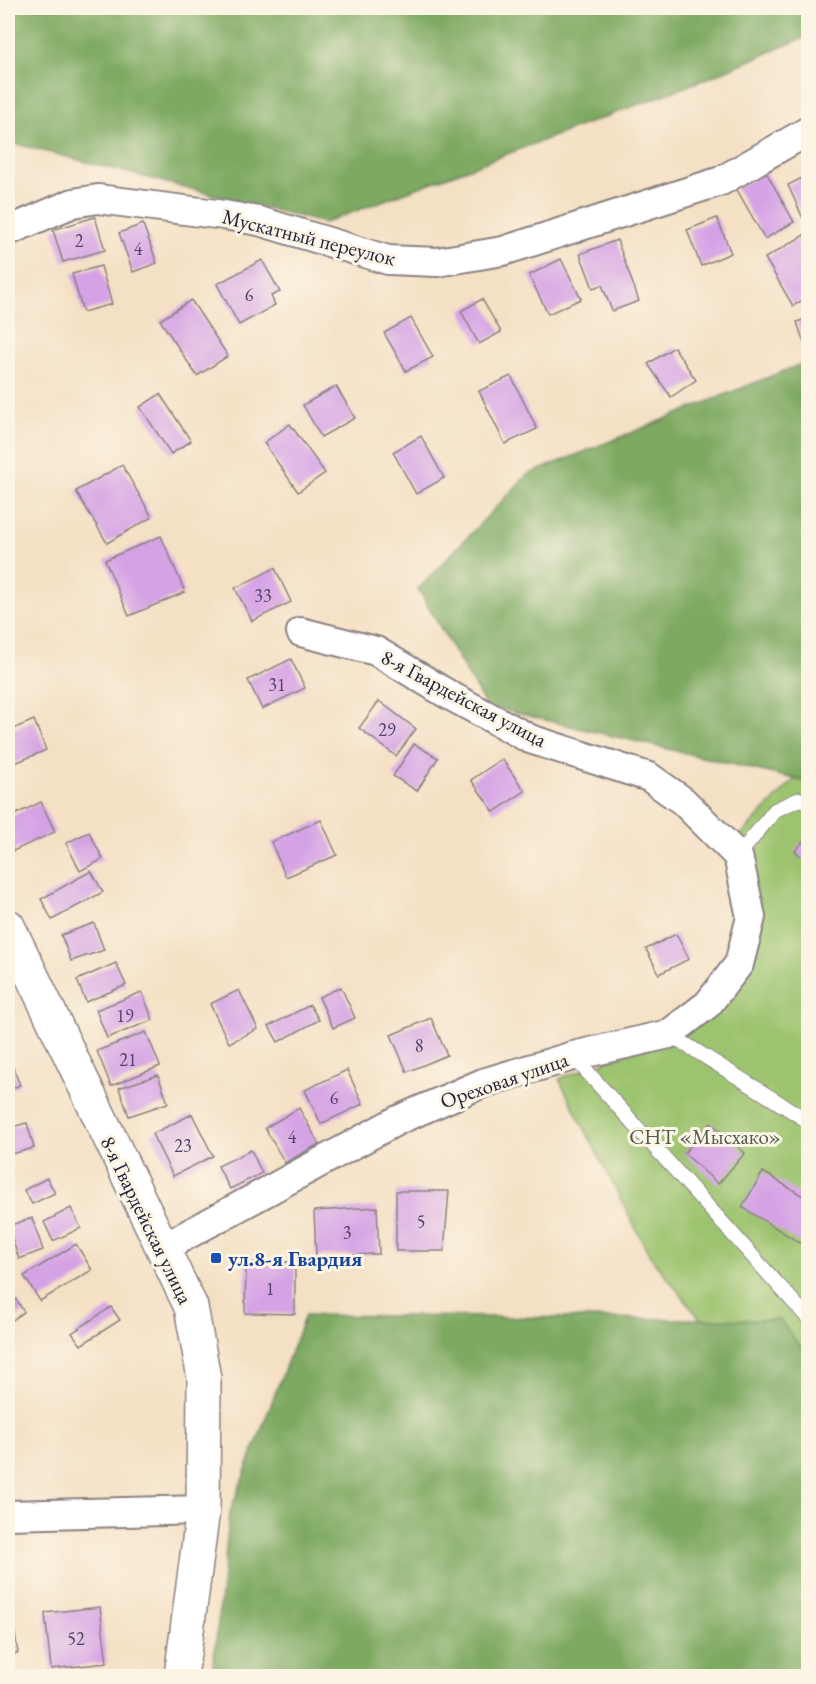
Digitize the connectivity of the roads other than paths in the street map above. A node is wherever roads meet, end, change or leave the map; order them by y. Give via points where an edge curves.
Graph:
1 (808, 131) edge
2 (8, 231) edge
3 (301, 632) dead end
4 (808, 802) edge
5 (738, 856) junction
6 (8, 926) edge
7 (669, 1034) junction
8 (573, 1056) junction
9 (808, 1121) edge
10 (161, 1249) junction
11 (808, 1318) edge
12 (203, 1510) junction
13 (8, 1515) edge
14 (181, 1677) edge

1 - 2 street, Мускатный переулок via 721,181 502,251 437,262 388,260 259,221 98,199 73,203
3 - 5 street, 8-я Гвардейская улица via 376,651 530,739 649,777 683,801
4 - 5 lane via 800,799 775,810
5 - 7 street, Ореховая улица via 751,917 740,964 708,1004
6 - 10 street, 8-я Гвардейская улица
7 - 8 street, Ореховая улица
7 - 9 lane
8 - 10 street, Ореховая улица via 483,1083 398,1119
8 - 11 lane
10 - 12 street, 8-я Гвардейская улица via 191,1307 204,1378
12 - 13 street
12 - 14 street, 8-я Гвардейская улица

